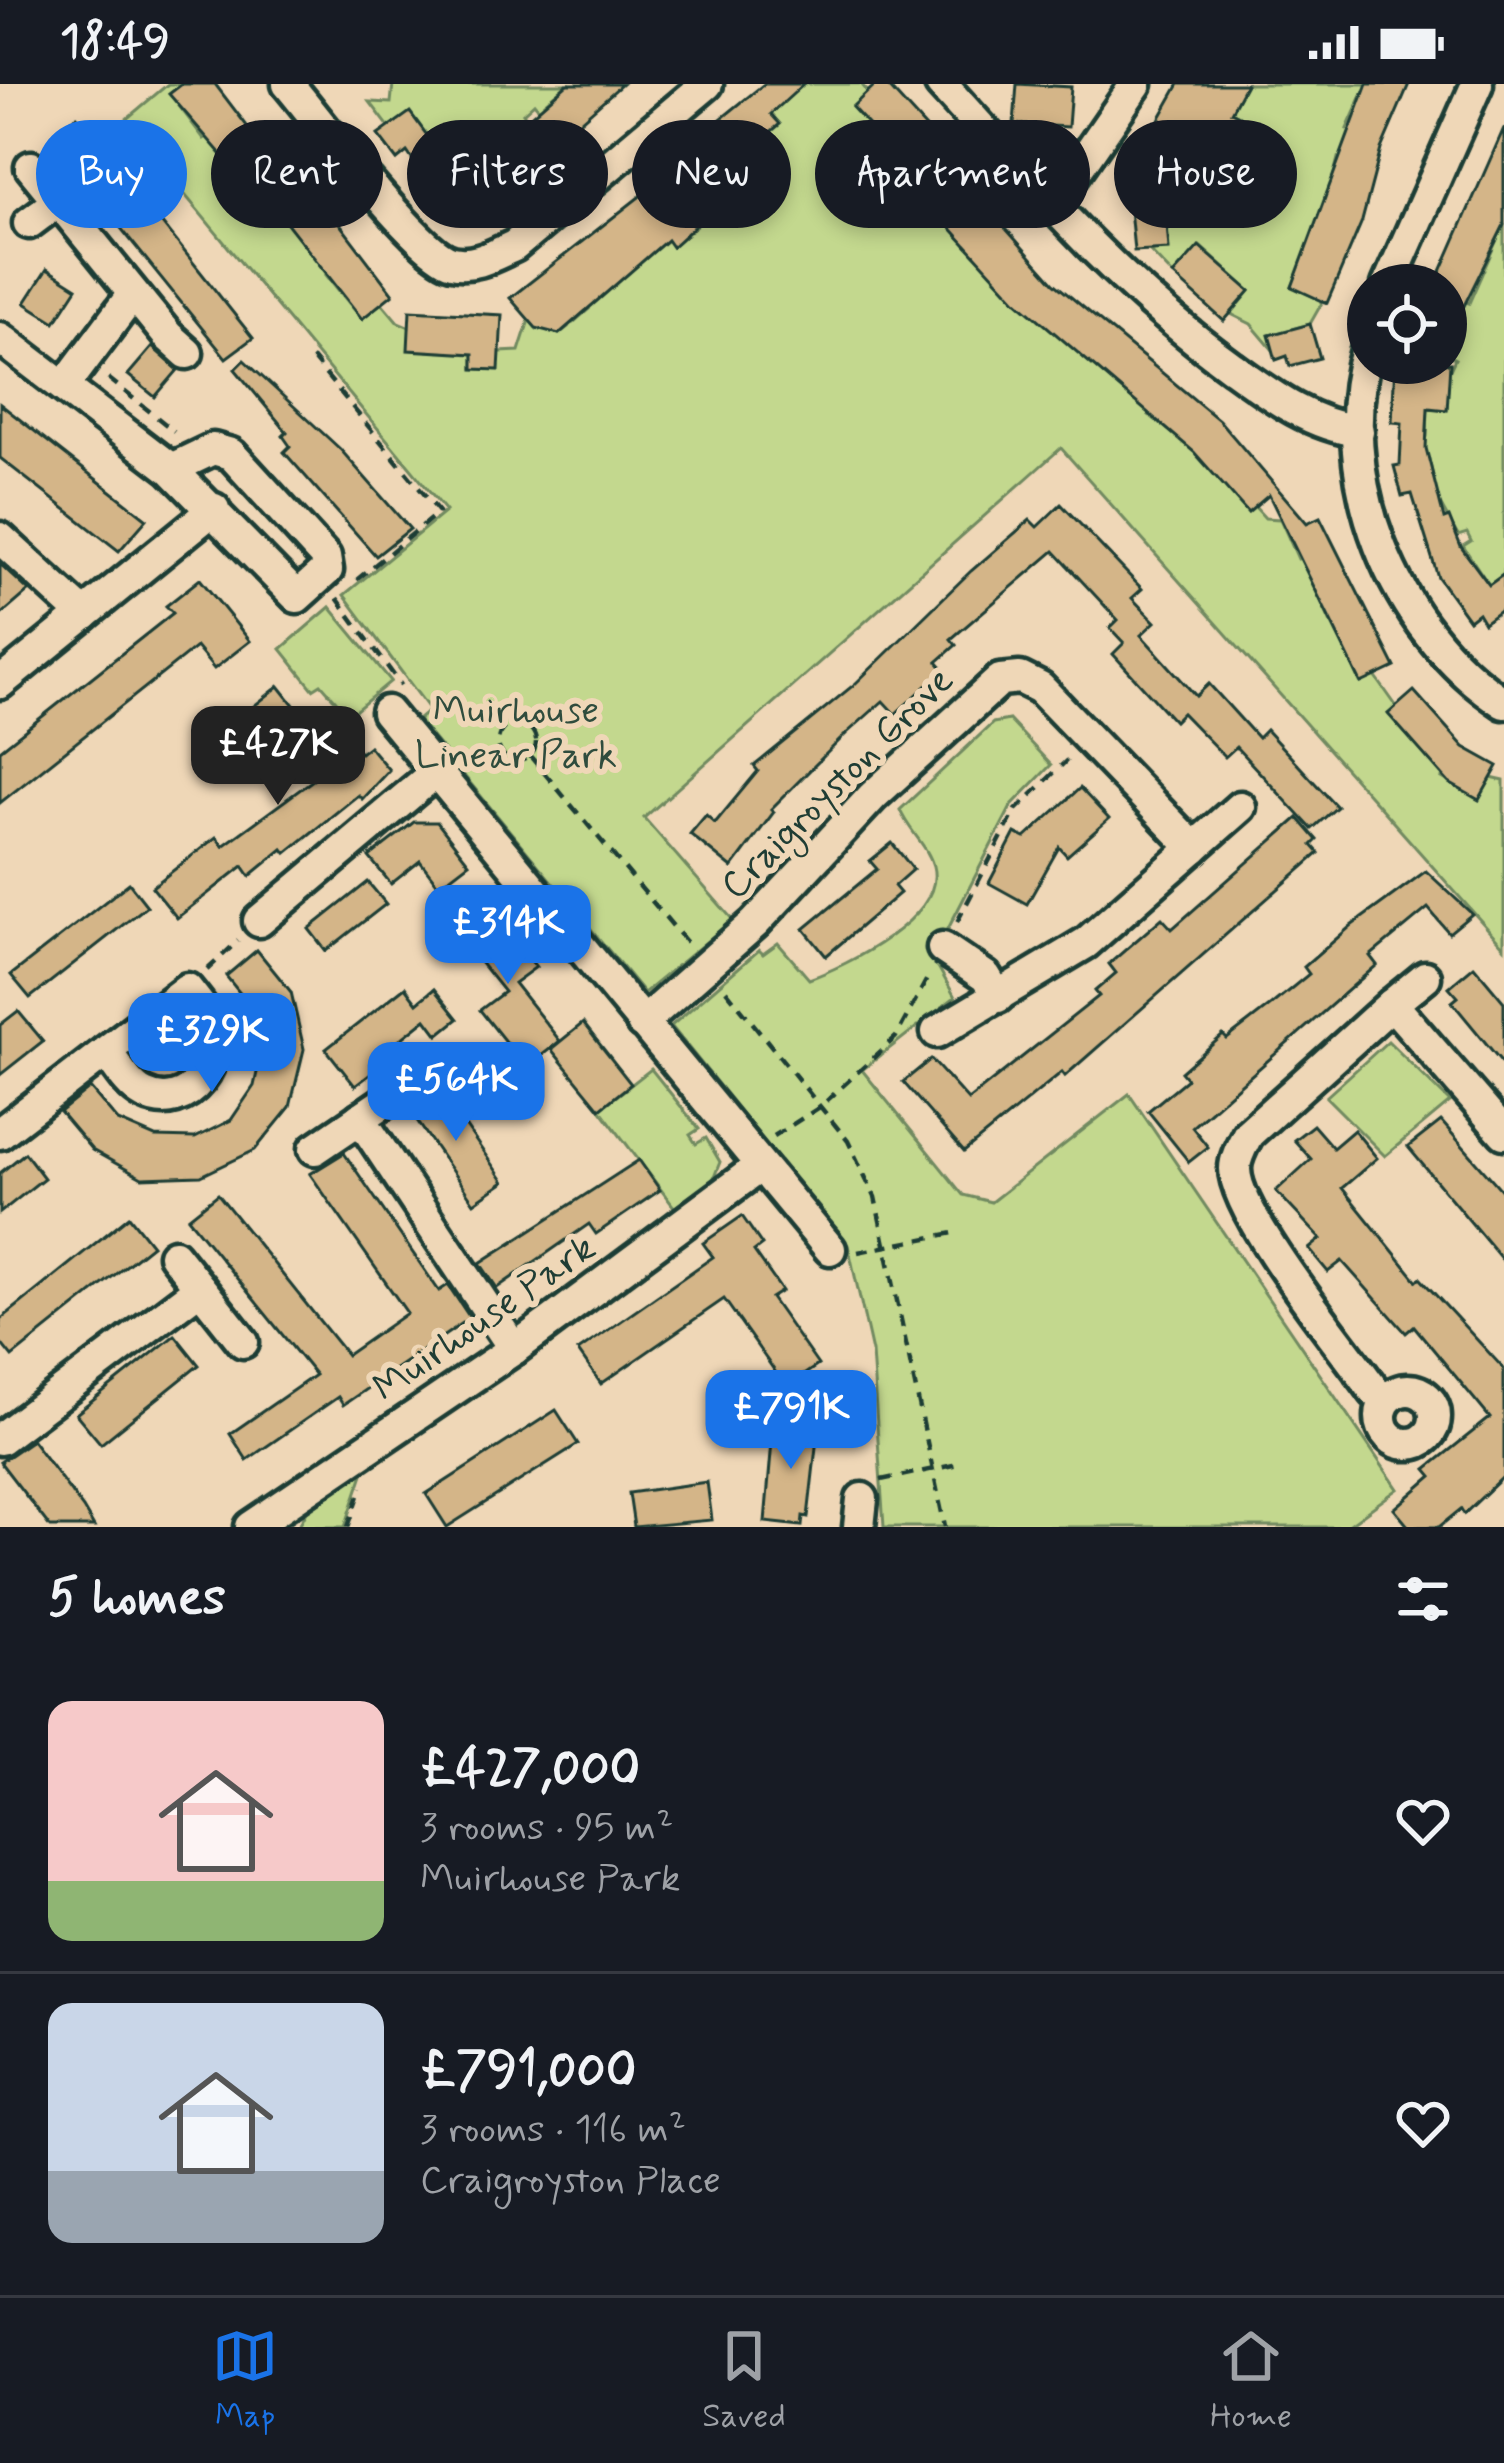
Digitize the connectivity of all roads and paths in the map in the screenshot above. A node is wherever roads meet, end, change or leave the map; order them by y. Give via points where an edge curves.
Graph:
1 (288, 84) edge
2 (707, 84) edge
3 (941, 84) edge
4 (1136, 84) edge
5 (1477, 84) edge
6 (974, 120) edge
7 (1090, 151) edge
8 (31, 167) dead end
9 (36, 174) edge
10 (36, 218) edge
11 (29, 223) dead end
12 (78, 228) edge
13 (1074, 228) edge
14 (1397, 264) edge
15 (133, 294) junction
16 (187, 310) dead end
17 (0, 338) edge
18 (312, 358) dead end
19 (1360, 384) edge
20 (64, 385) junction
21 (1358, 431) junction
22 (171, 469) junction
23 (214, 509) junction
24 (0, 538) edge
25 (353, 583) dead end
26 (84, 615) junction
27 (0, 683) edge
28 (1504, 703) edge
29 (559, 709) dead end
30 (389, 711) dead end
31 (532, 729) junction
32 (530, 756) junction
33 (436, 772) junction
34 (1240, 807) dead end
35 (1194, 848) junction
36 (259, 921) joint
37 (943, 949) dead end
38 (708, 968) junction
39 (1425, 977) dead end
40 (187, 989) junction
41 (998, 997) junction
42 (1392, 1004) junction
43 (642, 1023) junction
44 (937, 1032) dead end
45 (106, 1051) junction
46 (408, 1086) dead end
47 (360, 1118) junction
48 (0, 1132) edge
49 (1504, 1133) edge
50 (315, 1149) dead end
51 (759, 1167) junction
52 (958, 1232) dead end
53 (811, 1242) joint
54 (885, 1248) junction
55 (174, 1255) dead end
56 (200, 1288) junction
57 (243, 1342) dead end
58 (514, 1349) junction
59 (1387, 1399) dead end
60 (0, 1439) edge
61 (964, 1463) dead end
62 (933, 1469) junction
63 (861, 1513) edge
64 (255, 1526) edge
65 (945, 1527) edge

1 - 2 street via 423,244 457,263 514,245
3 - 6 street
4 - 7 street
5 - 14 street
8 - 9 street
10 - 11 street
12 - 15 street
13 - 21 street via 1167,320 1279,402
15 - 16 street via 177,344
15 - 20 street
17 - 20 street
18 - 25 path via 439,512
19 - 21 street
20 - 22 street
21 - 28 street via 1373,529 1404,595 1465,674
22 - 23 street
22 - 23 street via 213,449 231,454 325,557 327,571 297,597
23 - 26 street
24 - 26 street
26 - 27 street
29 - 31 path
30 - 33 street
31 - 32 path
31 - 32 path via 511,723 498,745 507,758
32 - 38 path
33 - 36 street
33 - 43 street
34 - 35 street
35 - 38 street, Craigroyston Grove via 1040,688 1000,680 873,796
35 - 41 street via 1086,943
36 - 40 path
37 - 41 street via 986,977
38 - 43 street, Craigroyston Grove
38 - 54 path via 848,1141 875,1197
39 - 42 street
40 - 45 street
40 - 45 street via 210,1021 211,1064 200,1082 165,1099 145,1094
41 - 44 street
42 - 49 street
42 - 59 street via 1248,1134 1235,1167 1276,1253
43 - 51 street
45 - 48 street
46 - 47 street
47 - 50 street
47 - 58 street
51 - 53 street
51 - 58 street, Muirhouse Park
52 - 54 path
53 - 54 path via 845,1255
54 - 62 path
55 - 56 street
56 - 57 street
56 - 60 street
58 - 64 street, Muirhouse Park
61 - 62 path
62 - 63 path via 870,1482
62 - 65 path

